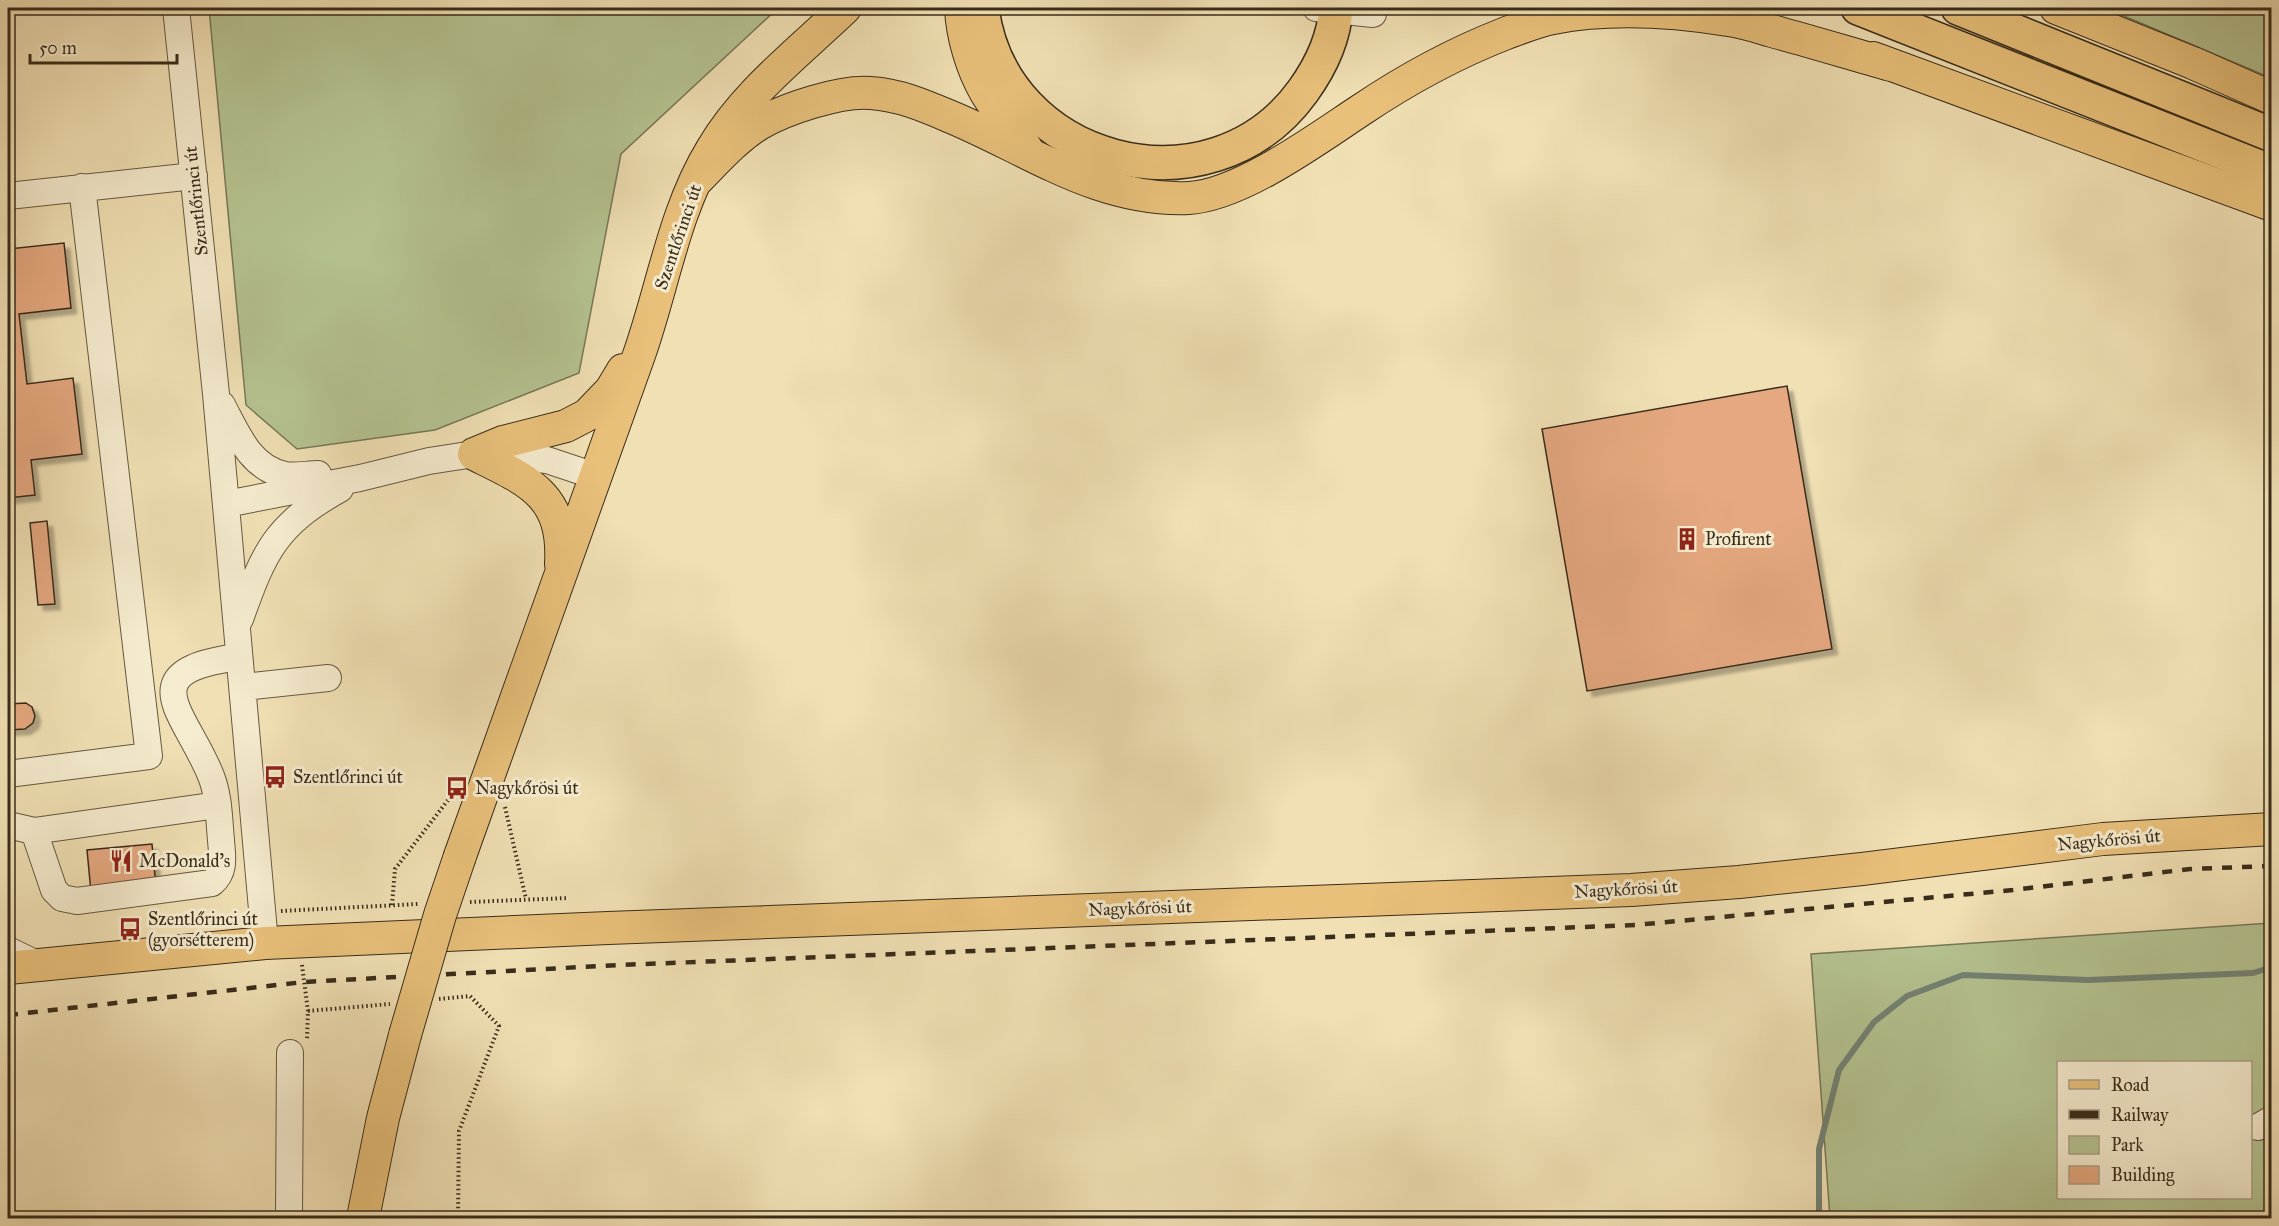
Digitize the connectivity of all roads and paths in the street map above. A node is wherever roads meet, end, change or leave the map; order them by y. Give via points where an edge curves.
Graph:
1 (158, 8) edge
2 (176, 8) edge
3 (845, 8) edge
4 (961, 8) edge
5 (982, 8) edge
6 (1746, 8) edge
7 (1858, 8) edge
8 (1958, 8) edge
9 (2056, 8) edge
10 (1330, 9) edge
11 (1373, 14) dead end
12 (179, 40) junction
13 (1891, 65) junction
14 (2271, 98) edge
15 (2271, 135) edge
16 (1031, 156) junction
17 (2271, 172) edge
18 (194, 176) junction
19 (696, 181) junction
20 (82, 186) junction
21 (8, 196) edge
22 (2271, 205) edge
23 (640, 352) junction
24 (216, 394) junction
25 (474, 454) junction
26 (595, 476) junction
27 (360, 478) junction
28 (226, 504) junction
29 (560, 580) junction
30 (237, 628) junction
31 (240, 657) junction
32 (328, 678) dead end
33 (243, 687) junction
34 (8, 774) edge
35 (458, 788) dead end
36 (218, 806) junction
37 (504, 806) dead end
38 (8, 825) edge
39 (2271, 829) edge
40 (34, 831) junction
41 (526, 900) dead end
42 (392, 905) dead end
43 (306, 910) dead end
44 (307, 941) junction
45 (265, 943) junction
46 (8, 950) edge
47 (39, 965) junction
48 (8, 968) edge
49 (435, 1000) dead end
50 (400, 1003) dead end
51 (308, 1011) junction
52 (290, 1053) joint
53 (458, 1217) edge
54 (289, 1218) edge
55 (363, 1218) edge

1 - 12 street, Szentlőrinci út
2 - 12 street, Szentlőrinci út
3 - 19 main road, Szentlőrinci út via 746,102 710,151
4 - 16 main road via 975,70 987,94
5 - 10 highway via 986,31 1001,69 1025,103 1057,130 1100,153 1172,164 1226,151 1262,132 1298,99 1329,45
6 - 13 main road
7 - 17 highway
8 - 15 highway
9 - 14 main road
10 - 11 street
12 - 18 street, Szentlőrinci út
13 - 16 main road via 1731,20 1654,11 1586,13 1551,18 1460,52 1405,80 1262,172 1228,188 1192,198 1115,190
13 - 22 main road
16 - 19 main road via 989,133 908,99 868,92 812,102 758,125
18 - 20 street
18 - 24 street, Szentlőrinci út
19 - 23 main road, Szentlőrinci út via 683,211
20 - 21 street
20 - 34 street via 149,756
23 - 25 main road via 587,415 566,426 503,442
23 - 26 main road, Szentlőrinci út
24 - 27 street via 244,447 259,463 286,475 330,473
24 - 28 street, Szentlőrinci út
25 - 26 street via 547,460
25 - 27 street
25 - 29 main road via 519,476 543,496 557,522 562,544
26 - 29 main road, Szentlőrinci út
27 - 28 street
27 - 30 street via 309,507 272,544 258,569
28 - 30 street, Szentlőrinci út
29 - 55 main road, Szentlőrinci út, bridge via 431,945 383,1118
30 - 31 street, Szentlőrinci út
31 - 33 street, Szentlőrinci út
31 - 36 street via 193,667 175,681 176,710 212,777
32 - 33 street
33 - 45 street, Szentlőrinci út
35 - 42 path via 395,869
36 - 40 street
36 - 40 street via 223,865 220,875 208,884 77,901 66,899 54,890
37 - 41 path
38 - 40 street
39 - 44 main road, Nagykőrösi út via 2103,838 1862,869 1631,890
43 - 44 path
44 - 45 main road, Nagykőrösi út
44 - 51 path via 307,964 301,965
45 - 47 main road, Nagykőrösi út
46 - 47 street
47 - 48 main road, Nagykőrösi út
49 - 53 path via 470,996 499,1026 459,1131
50 - 51 path
51 - 52 path via 308,1038
52 - 54 street

